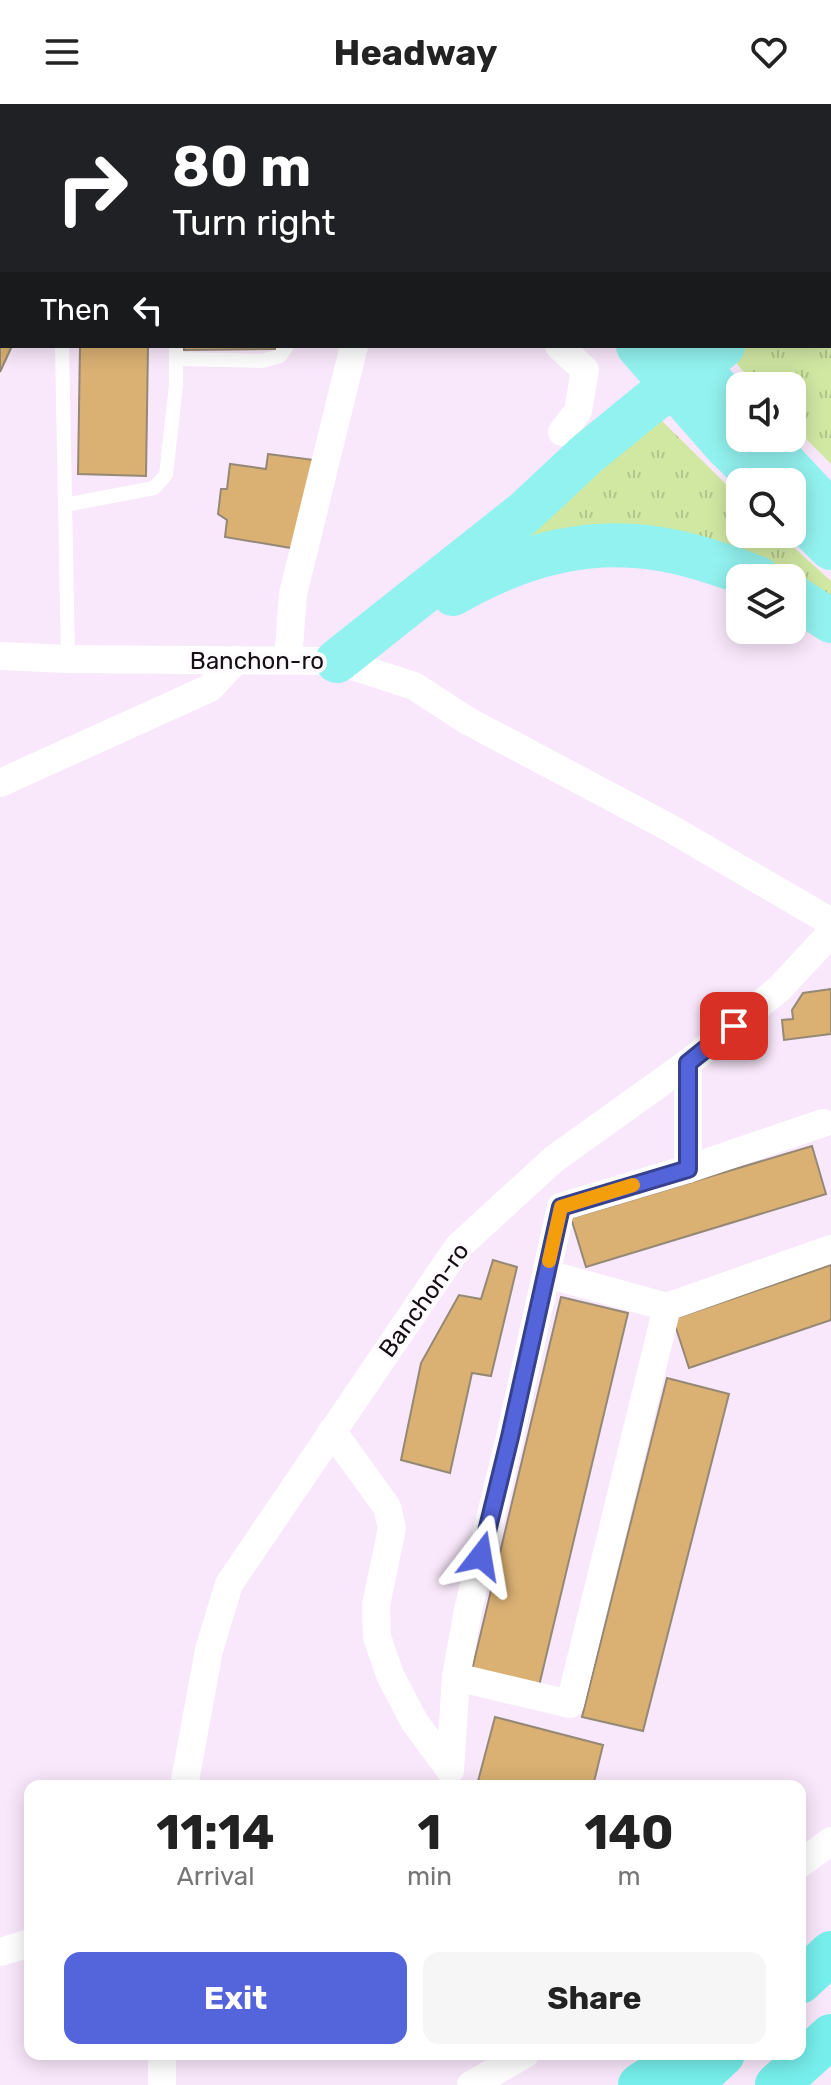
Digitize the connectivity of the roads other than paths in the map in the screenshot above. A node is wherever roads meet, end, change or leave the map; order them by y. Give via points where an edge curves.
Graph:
1 (62, 348) edge
2 (286, 348) edge
3 (354, 348) edge
4 (564, 348) edge
5 (640, 348) edge
6 (683, 348) edge
7 (720, 348) edge
8 (176, 352) edge
9 (726, 399) edge
10 (562, 432) dead end
11 (763, 462) edge
12 (65, 505) junction
13 (831, 513) edge
14 (806, 524) edge
15 (831, 548) edge
16 (726, 566) edge
17 (806, 605) edge
18 (831, 621) edge
19 (0, 656) edge
20 (68, 659) junction
21 (236, 660) junction
22 (288, 660) junction
23 (337, 661) junction
24 (0, 783) edge
25 (831, 922) edge
26 (831, 933) edge
27 (688, 1063) junction
28 (823, 1123) dead end
29 (688, 1169) junction
30 (831, 1249) edge
31 (547, 1274) junction
32 (667, 1307) junction
33 (332, 1431) junction
34 (456, 1677) junction
35 (185, 1780) edge
36 (831, 1841) edge
37 (806, 1860) edge
38 (24, 1945) edge
39 (831, 1951) edge
40 (0, 1952) edge
41 (806, 1968) edge
42 (806, 1976) edge
43 (831, 2036) edge
44 (806, 2059) edge
45 (162, 2060) edge
46 (515, 2060) edge
47 (678, 2060) edge
48 (717, 2060) edge
49 (805, 2060) edge
50 (162, 2085) edge
51 (471, 2085) edge
52 (640, 2085) edge
53 (690, 2085) edge
54 (777, 2085) edge

1 - 12 lane
2 - 8 lane via 280,356 263,361
3 - 22 street via 293,594
4 - 10 street via 585,370 578,411
5 - 11 highway via 726,446
6 - 9 highway
7 - 23 highway
8 - 12 lane via 166,475 154,488
11 - 13 highway
12 - 20 lane
14 - 15 highway
16 - 23 highway via 662,549 606,544 567,549 506,566
17 - 18 highway
19 - 20 street, Banchon-ro
20 - 21 street, Banchon-ro
21 - 22 street, Banchon-ro
21 - 24 street via 210,688
22 - 23 street, Banchon-ro
23 - 25 street, Banchon-ro via 414,686
26 - 27 street, Banchon-ro via 779,989
27 - 29 street
27 - 33 street, Banchon-ro via 554,1159 458,1247
28 - 29 street
29 - 31 street via 561,1207
30 - 32 street
31 - 32 street
31 - 34 street
32 - 34 street via 570,1704
33 - 34 street via 387,1507 392,1528 376,1605 377,1637 414,1721 450,1770
33 - 35 street, Banchon-ro via 229,1584 209,1650
36 - 37 street
38 - 40 street
39 - 41 highway
39 - 42 highway
43 - 44 highway
45 - 50 street
46 - 51 street
47 - 52 highway
48 - 53 highway
49 - 54 highway

